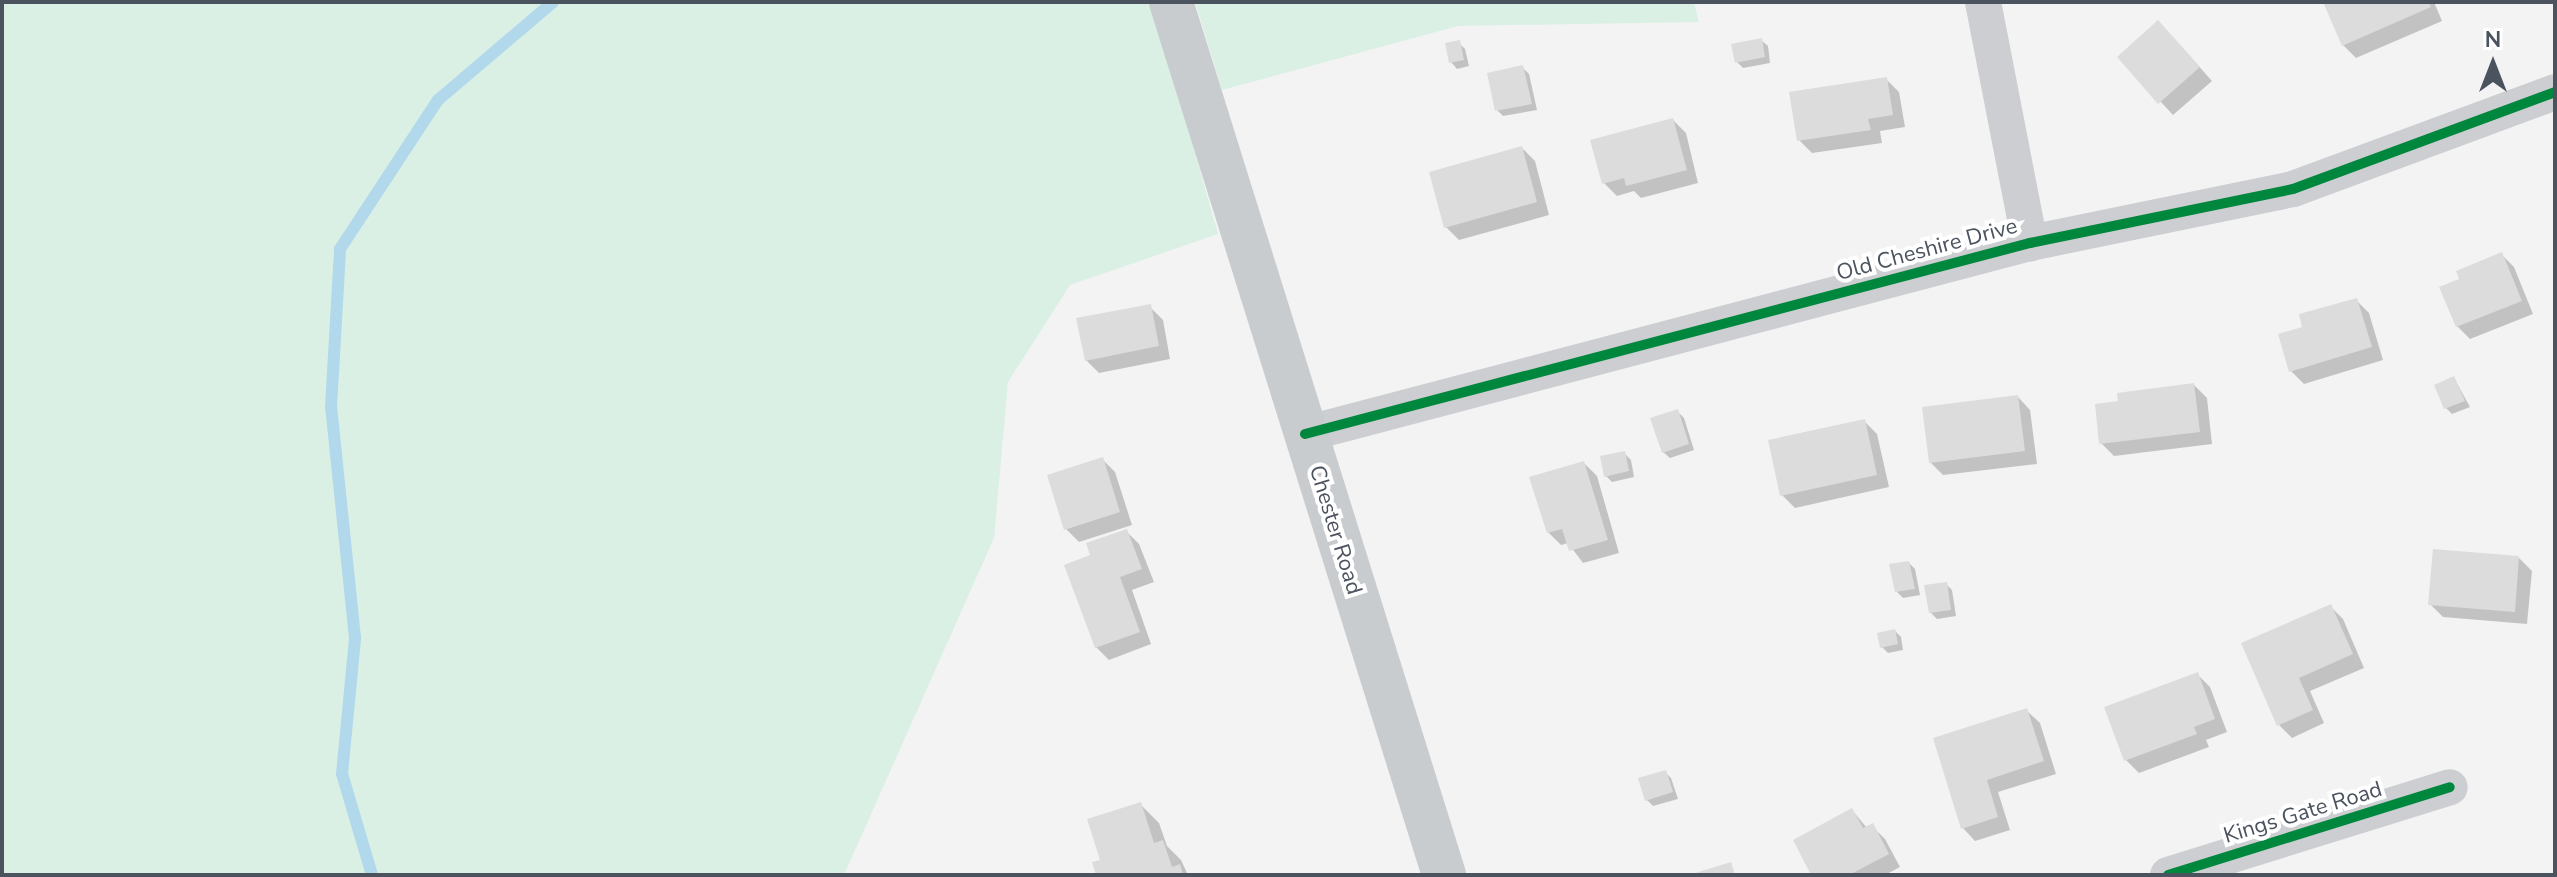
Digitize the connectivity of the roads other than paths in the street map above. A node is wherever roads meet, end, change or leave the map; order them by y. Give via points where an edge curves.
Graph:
1 (1171, 2) edge
2 (1983, 2) edge
3 (2555, 92) edge
4 (2030, 243) junction
5 (1305, 434) junction
6 (2450, 787) dead end
7 (2176, 874) edge
8 (1444, 875) edge

1 - 5 main road, Chester Road
2 - 4 street
3 - 4 street, Old Cheshire Drive via 2293,189
4 - 5 street, Old Cheshire Drive
5 - 8 main road, Chester Road
6 - 7 street, Kings Gate Road

